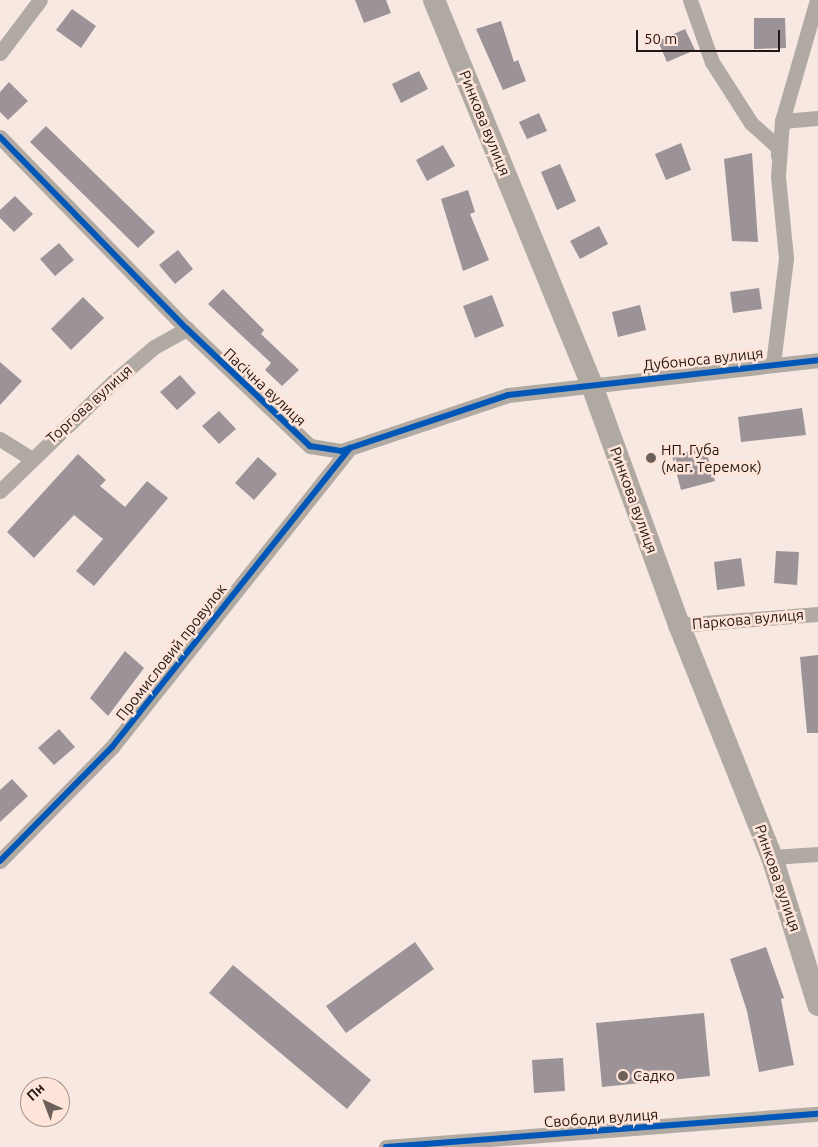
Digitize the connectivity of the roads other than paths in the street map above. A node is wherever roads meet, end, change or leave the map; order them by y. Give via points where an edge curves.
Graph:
1 (40, 0) edge
2 (434, 0) edge
3 (690, 0) edge
4 (817, 0) edge
5 (0, 53) edge
6 (818, 118) edge
7 (782, 121) junction
8 (0, 137) edge
9 (778, 176) junction
10 (187, 329) junction
11 (818, 360) edge
12 (773, 364) junction
13 (591, 383) junction
14 (0, 439) edge
15 (350, 448) junction
16 (30, 458) junction
17 (0, 491) edge
18 (818, 614) edge
19 (679, 625) junction
20 (818, 854) edge
21 (772, 857) junction
22 (0, 861) edge
23 (818, 1005) edge
24 (818, 1114) edge
25 (386, 1147) edge

1 - 5 street
2 - 13 main road, Ринкова вулиця
3 - 9 street via 712,62 751,123 778,147
4 - 7 street
6 - 7 street
7 - 9 street
8 - 10 street, Пасічна вулиця
9 - 12 street via 786,258
10 - 15 street, Пасічна вулиця via 310,446
10 - 16 street, Торгова вулиця via 154,347
11 - 12 street, Дубоноса вулиця
12 - 13 street, Дубоноса вулиця
13 - 15 street, Пасічна вулиця via 508,395
13 - 19 main road, Ринкова вулиця
14 - 16 street
15 - 22 street, Промисловий провулок via 112,748
16 - 17 street, Торгова вулиця
18 - 19 street, Паркова вулиця
19 - 21 main road, Ринкова вулиця
20 - 21 street
21 - 23 main road, Ринкова вулиця
24 - 25 street, Свободи вулиця

